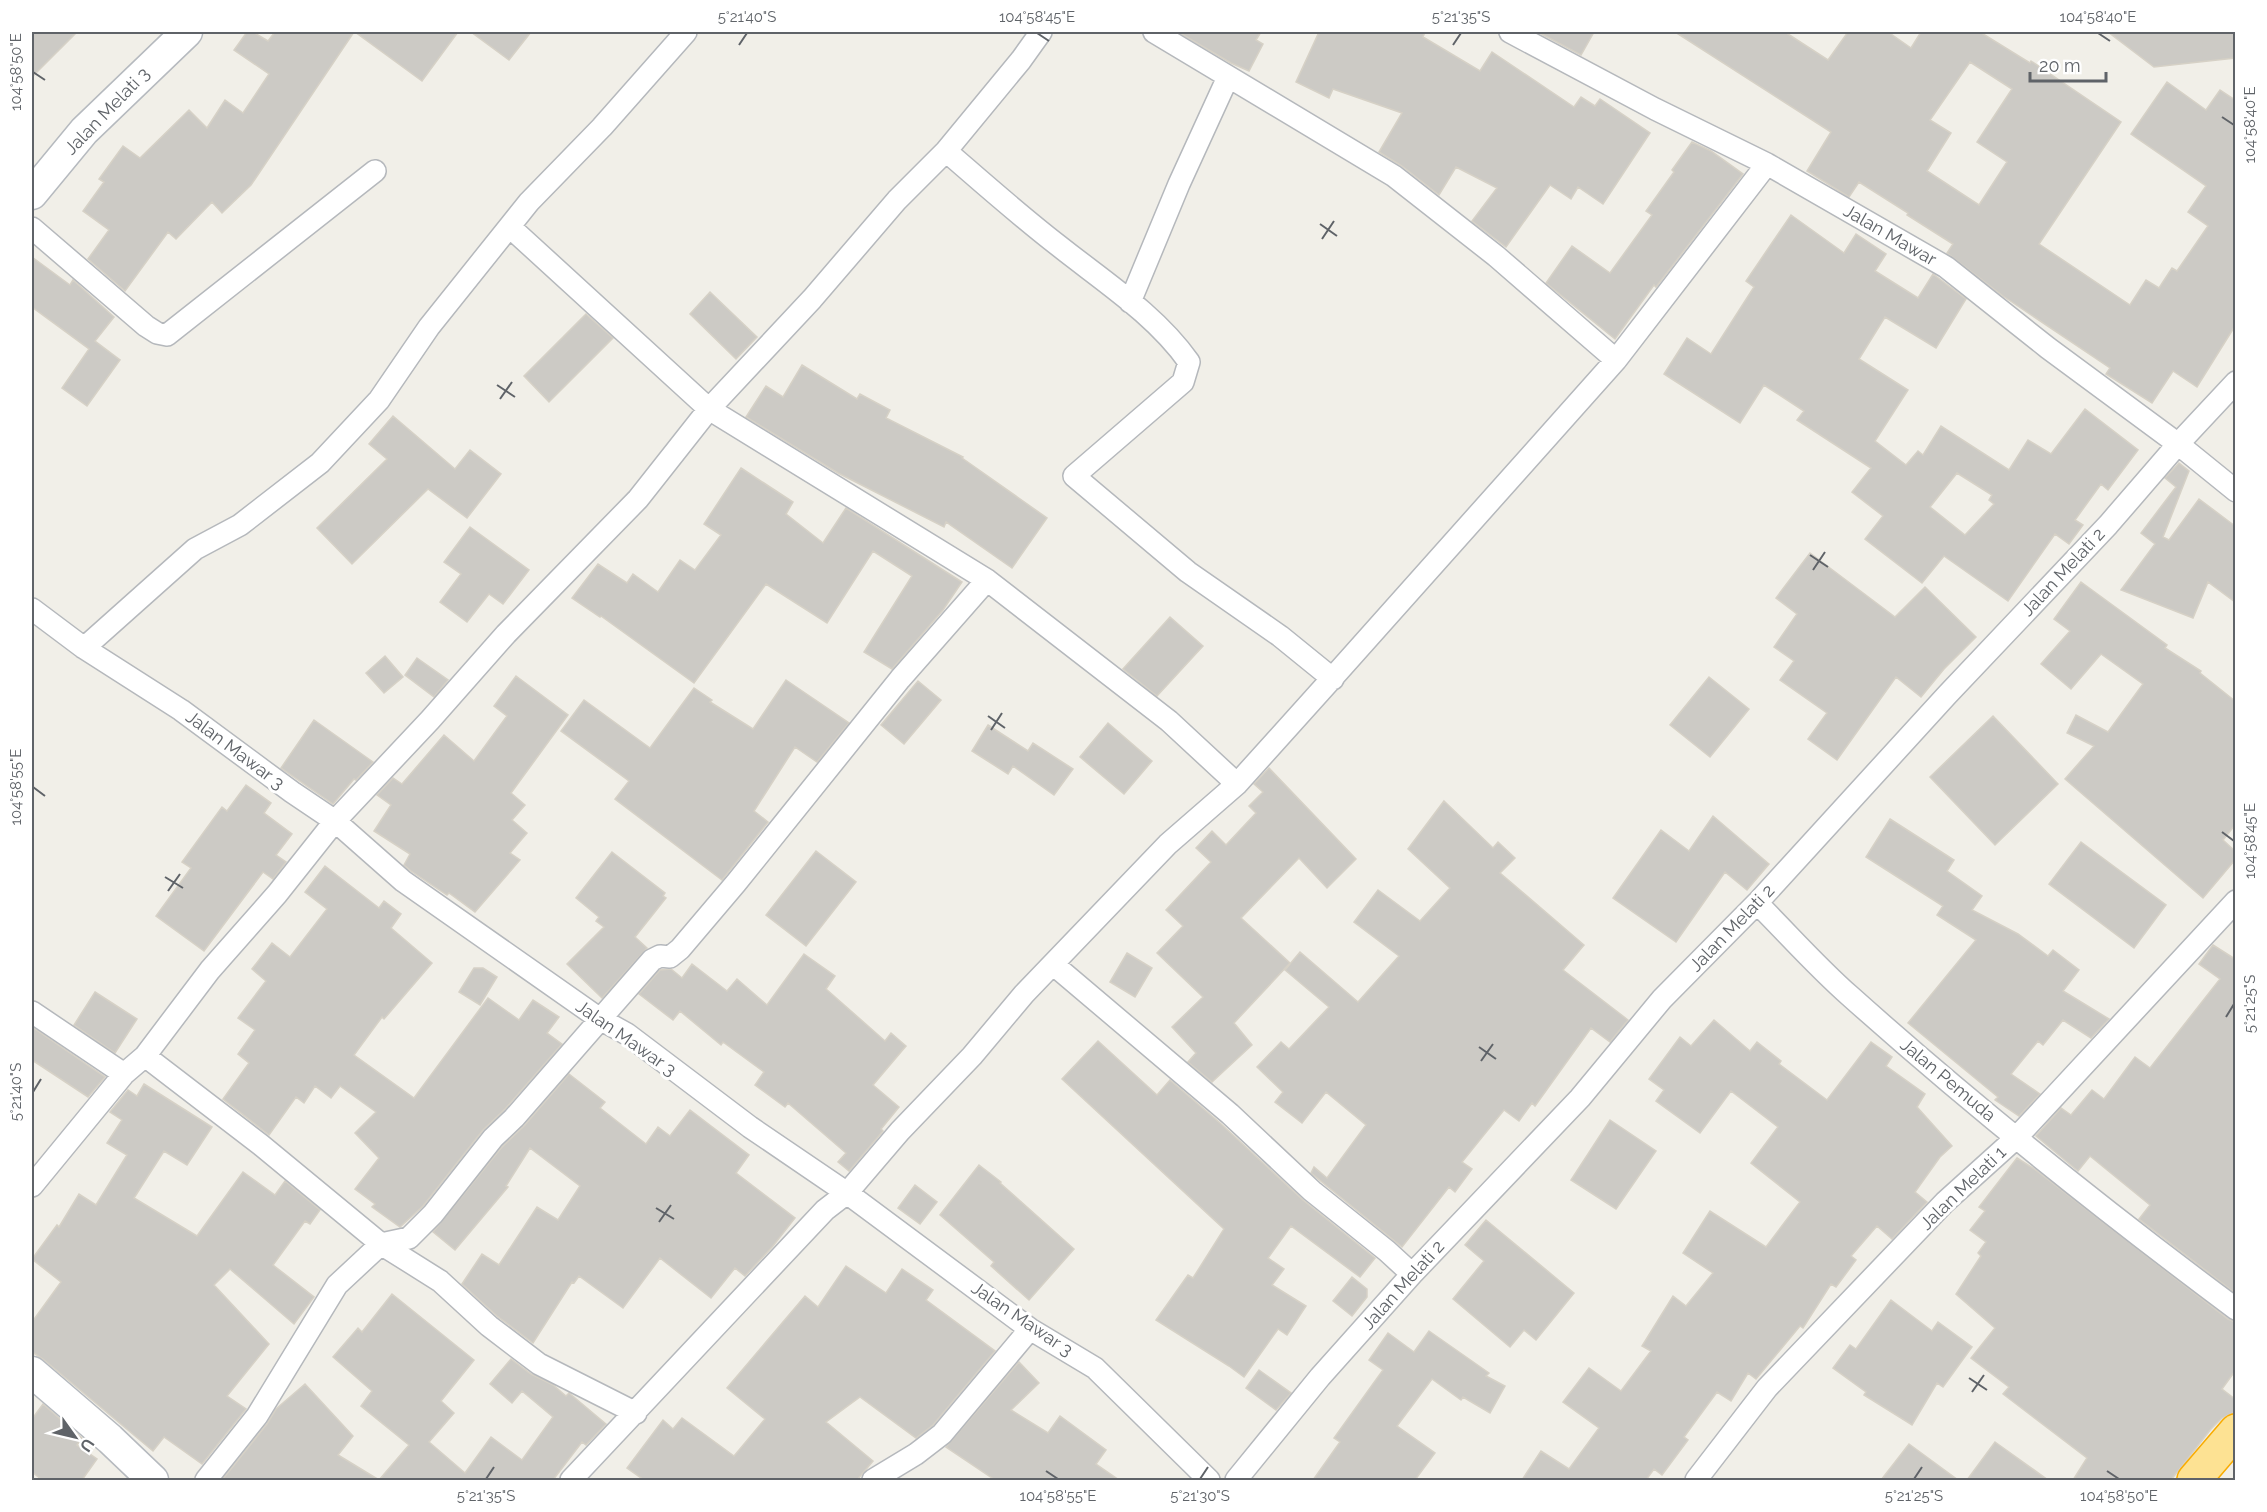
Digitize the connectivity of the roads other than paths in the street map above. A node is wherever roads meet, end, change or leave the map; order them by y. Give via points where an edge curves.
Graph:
1 (187, 32) edge
2 (686, 32) edge
3 (1041, 32) edge
4 (1154, 32) edge
5 (1510, 32) edge
6 (1228, 77) junction
7 (946, 151) junction
8 (1767, 164) junction
9 (375, 171) dead end
10 (32, 194) edge
11 (510, 227) junction
12 (32, 228) edge
13 (1130, 302) junction
14 (1616, 360) junction
15 (2235, 382) edge
16 (709, 409) junction
17 (2178, 444) junction
18 (2235, 491) edge
19 (987, 580) junction
20 (32, 609) edge
21 (84, 648) junction
22 (1333, 679) junction
23 (1237, 784) junction
24 (335, 820) junction
25 (2235, 901) edge
26 (1757, 903) junction
27 (1054, 965) junction
28 (32, 1012) edge
29 (600, 1019) junction
30 (145, 1056) junction
31 (124, 1074) junction
32 (2016, 1138) junction
33 (32, 1186) edge
34 (847, 1193) junction
35 (381, 1244) junction
36 (1412, 1274) junction
37 (2235, 1310) edge
38 (1030, 1329) junction
39 (32, 1372) edge
40 (636, 1413) junction
41 (2235, 1431) edge
42 (153, 1480) edge
43 (206, 1480) edge
44 (571, 1480) edge
45 (873, 1480) edge
46 (1209, 1480) edge
47 (1236, 1480) edge
48 (1696, 1480) edge
49 (2194, 1480) edge

1 - 10 street, Jalan Melati 3 via 84,132
2 - 11 street
3 - 7 street
4 - 6 street
5 - 8 street, Jalan Mawar
6 - 13 street
6 - 14 street via 1394,176 1496,256
7 - 13 street via 1031,225
7 - 16 street
8 - 14 street
8 - 17 street, Jalan Mawar via 1946,267
9 - 12 street via 167,335 146,326
11 - 16 street
11 - 21 street via 429,327 379,400 320,463 240,525 195,549
13 - 22 street via 1189,362 1183,382 1074,476 1188,572 1280,636
14 - 22 street
15 - 17 street, Jalan Melati 2
16 - 19 street
16 - 24 street via 638,499 506,634
17 - 18 street, Jalan Mawar
17 - 26 street, Jalan Melati 2 via 2108,525
19 - 23 street via 1169,721
19 - 29 street via 900,679 686,943 670,957 656,957
20 - 21 street, Jalan Mawar 3
21 - 24 street, Jalan Mawar 3 via 181,710
22 - 23 street
23 - 27 street via 1168,844
24 - 29 street, Jalan Mawar 3 via 403,881
24 - 30 street via 210,970
25 - 32 street, Jalan Melati 1
26 - 32 street, Jalan Pemuda via 1848,995
26 - 36 street, Jalan Melati 2 via 1662,999 1580,1098
27 - 34 street
27 - 36 street
28 - 31 street
29 - 34 street, Jalan Mawar 3 via 627,1034 750,1127
29 - 35 street via 410,1238
30 - 31 street
30 - 35 street
31 - 33 street
32 - 37 street, Jalan Pemuda
32 - 48 street, Jalan Melati 1 via 1945,1202 1767,1388
34 - 38 street, Jalan Mawar 3
34 - 40 street via 825,1209
35 - 40 street via 440,1281 489,1326 539,1364
35 - 43 street via 337,1285 257,1416
36 - 47 street, Jalan Melati 2 via 1320,1377
38 - 45 street via 942,1434
38 - 46 street, Jalan Mawar 3 via 1095,1368
39 - 42 street
40 - 44 street
41 - 49 highway

